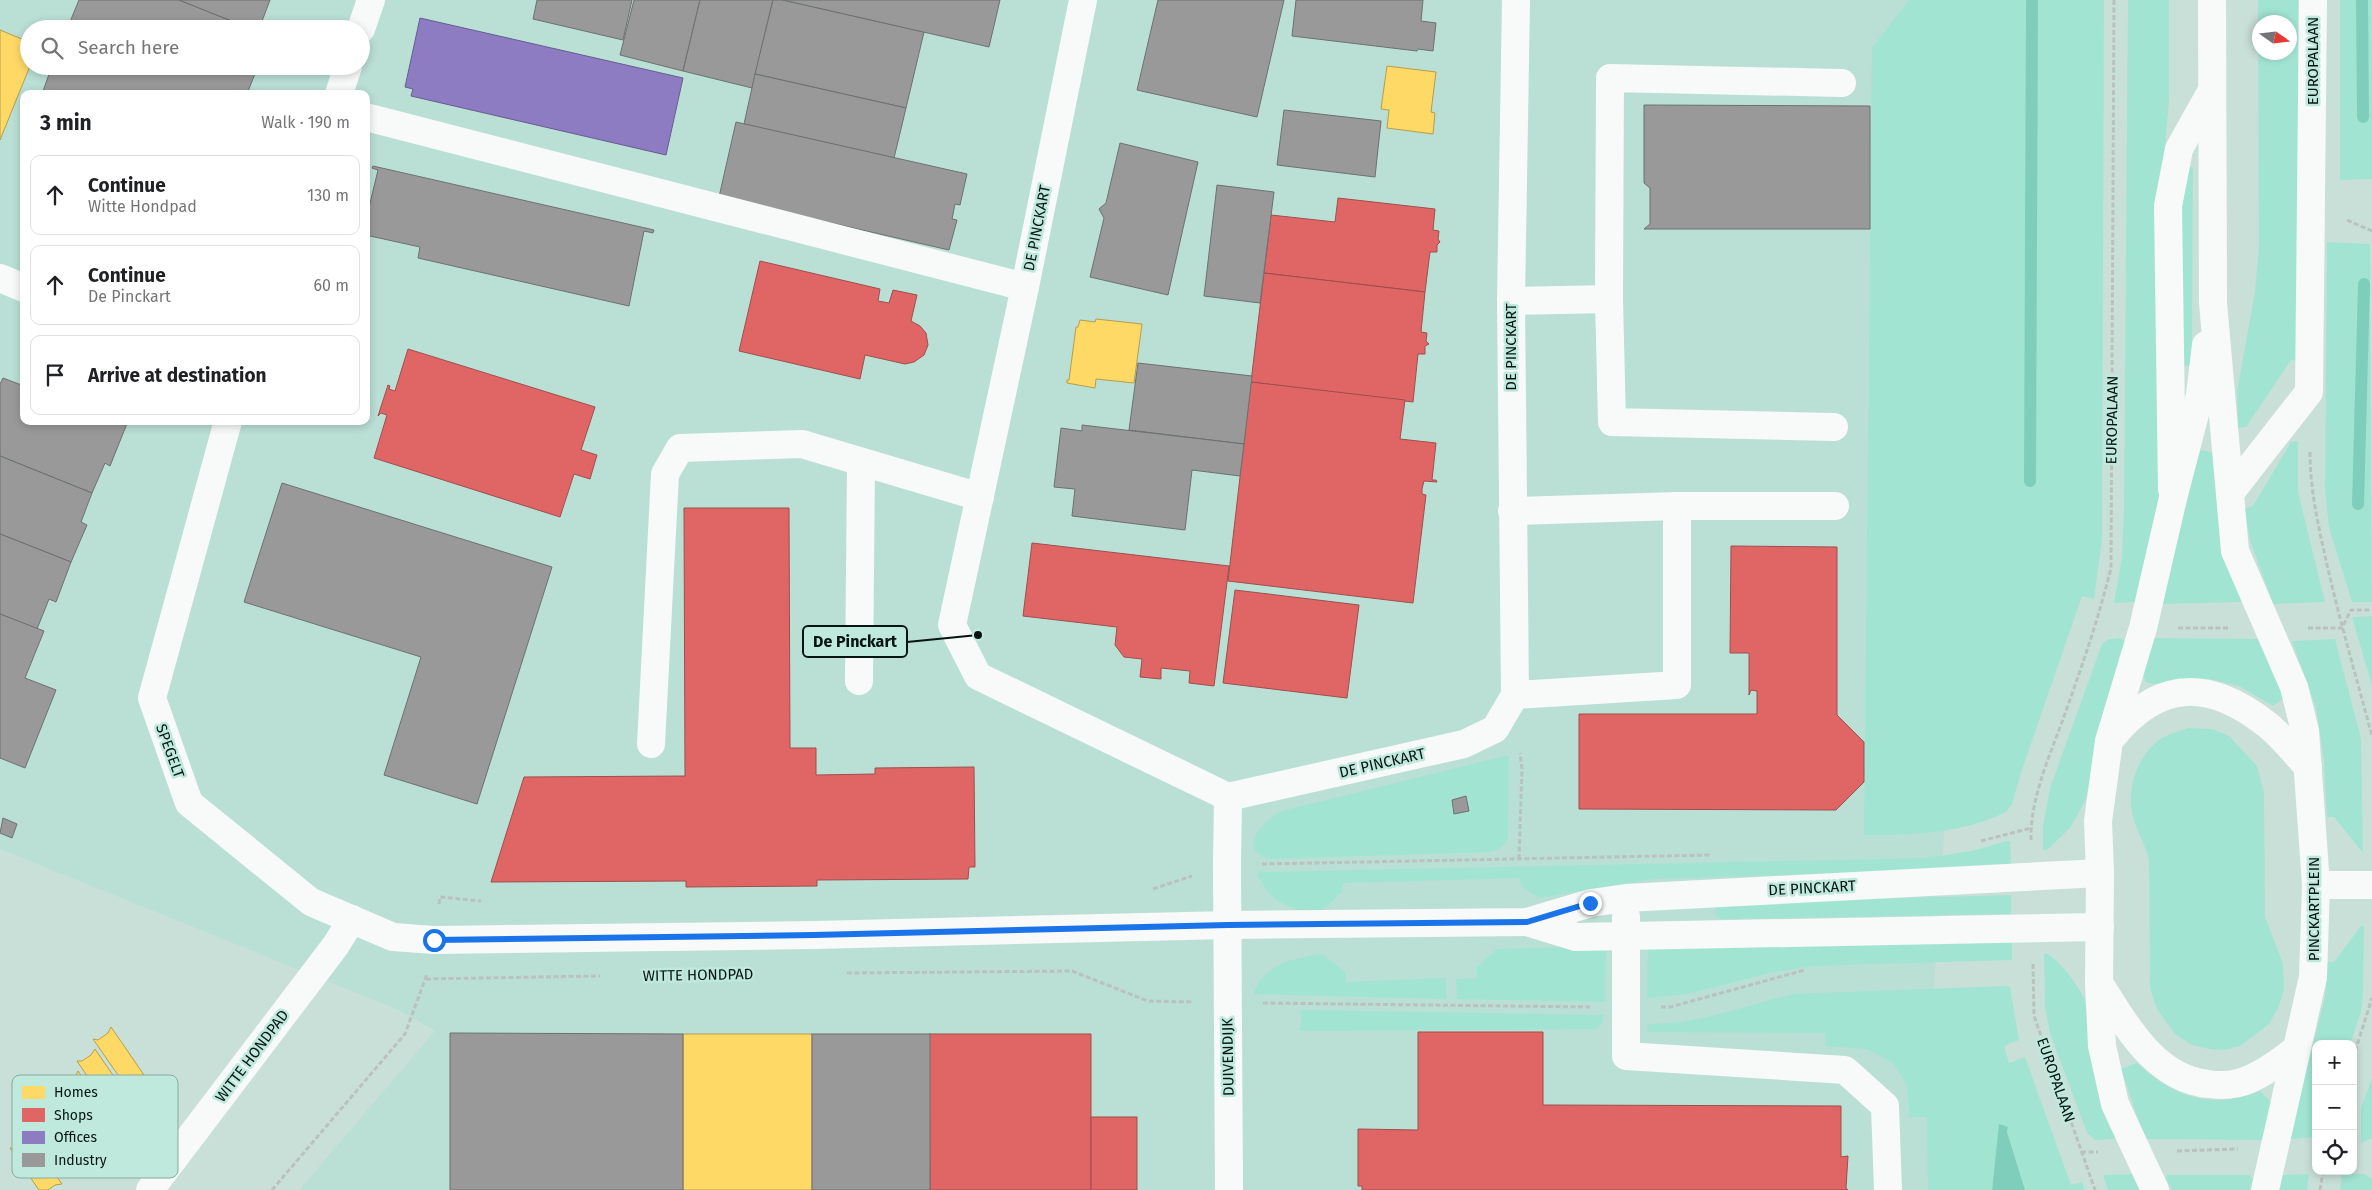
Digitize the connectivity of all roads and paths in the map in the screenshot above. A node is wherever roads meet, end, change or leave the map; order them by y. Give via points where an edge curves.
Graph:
1 (371, 0) edge
2 (1083, 0) edge
3 (1516, 0) edge
4 (2114, 0) edge
5 (2212, 0) edge
6 (2313, 0) edge
7 (364, 20) edge
8 (345, 75) edge
9 (1842, 83) dead end
10 (340, 90) edge
11 (2212, 90) junction
12 (370, 118) edge
13 (0, 278) edge
14 (20, 286) edge
15 (1024, 287) junction
16 (1609, 298) junction
17 (1511, 301) junction
18 (2213, 303) junction
19 (227, 425) edge
20 (1834, 427) dead end
21 (2310, 446) dead end
22 (861, 463) junction
23 (2230, 493) junction
24 (980, 497) junction
25 (2173, 498) junction
26 (1677, 506) junction
27 (1835, 506) dead end
28 (1512, 511) junction
29 (2372, 610) edge
30 (2269, 627) junction
31 (2143, 628) junction
32 (2342, 628) junction
33 (2095, 630) junction
34 (859, 680) dead end
35 (1515, 695) junction
36 (2372, 736) edge
37 (2109, 741) junction
38 (651, 744) dead end
39 (1520, 751) dead end
40 (2308, 767) junction
41 (1228, 797) junction
42 (1972, 843) dead end
43 (1719, 855) dead end
44 (1519, 859) junction
45 (1226, 864) junction
46 (2100, 873) junction
47 (2316, 885) junction
48 (2372, 885) edge
49 (1626, 898) junction
50 (352, 919) junction
51 (1527, 922) junction
52 (1228, 925) junction
53 (2100, 927) junction
54 (1626, 936) junction
55 (2033, 967) dead end
56 (844, 973) dead end
57 (605, 976) dead end
58 (2099, 982) junction
59 (2372, 998) edge
60 (1228, 1003) junction
61 (2357, 1045) edge
62 (2295, 1050) junction
63 (2272, 1150) junction
64 (2137, 1151) junction
65 (2081, 1152) junction
66 (178, 1153) edge
67 (2322, 1175) edge
68 (159, 1178) edge
69 (150, 1190) edge
70 (272, 1190) edge
71 (1229, 1190) edge
72 (1888, 1190) edge
73 (2095, 1190) edge
74 (2155, 1190) edge
75 (2265, 1190) edge
76 (2320, 1190) edge

1 - 7 street
2 - 15 street, DE PINCKART
3 - 17 street, DE PINCKART
4 - 33 path, EUROPALAAN via 2111,568
5 - 11 street
6 - 23 street, EUROPALAAN via 2309,392
8 - 10 street
9 - 16 street via 1610,78
11 - 18 street
11 - 25 street via 2179,149 2168,206
12 - 15 street
13 - 14 street
15 - 24 street, DE PINCKART
16 - 17 street
16 - 20 street via 1612,422
17 - 28 street, DE PINCKART
18 - 23 street
18 - 25 street via 2200,395
19 - 50 street, SPEGELT via 152,698 189,803 311,902
21 - 32 path via 2310,483
22 - 24 street
22 - 34 street
22 - 38 street via 802,444 680,448 665,474
23 - 30 street via 2235,551
24 - 41 street, DE PINCKART via 952,625 978,676
25 - 31 street
26 - 27 street
26 - 28 street
26 - 35 street via 1677,685
28 - 35 street, DE PINCKART
29 - 32 path via 2351,610
30 - 31 path
30 - 32 path
30 - 40 street via 2294,687 2305,731
31 - 33 path
31 - 37 street
32 - 36 path
33 - 42 path, EUROPALAAN via 2040,784 2031,828
35 - 41 street, DE PINCKART via 1495,729 1464,744
37 - 40 street via 2137,710 2160,697 2185,691 2210,693 2231,700 2267,724
37 - 46 street via 2098,821
39 - 44 path
40 - 47 street, PINCKARTPLEIN
41 - 45 street
43 - 44 path
44 - 45 path
45 - 52 street
46 - 49 street, DE PINCKART
46 - 53 street
47 - 48 street
47 - 62 street, PINCKARTPLEIN via 2313,977
49 - 51 street, DE PINCKART via 1590,903
49 - 54 street
50 - 52 street, SPEGELT via 392,937 434,940
50 - 66 street, WITTE HONDPAD via 336,946
51 - 52 street, DE PINCKART
51 - 54 street, DE PINCKART via 1576,937
52 - 60 street, DUIVENDIJK
53 - 54 street, DE PINCKART
53 - 58 street
54 - 72 street via 1626,1056 1845,1070 1885,1106
55 - 65 path, EUROPALAAN via 2034,1016
56 - 60 path via 1072,971 1148,1001
57 - 70 path via 426,979 405,1034
58 - 62 street via 2154,1059 2172,1073 2194,1082 2218,1085 2249,1079
58 - 64 street via 2104,1055 2115,1104
59 - 61 path
60 - 71 street, DUIVENDIJK
62 - 63 street
63 - 64 path
63 - 75 street
64 - 65 path
64 - 74 street
65 - 73 path, EUROPALAAN
67 - 76 path
68 - 69 street, WITTE HONDPAD

